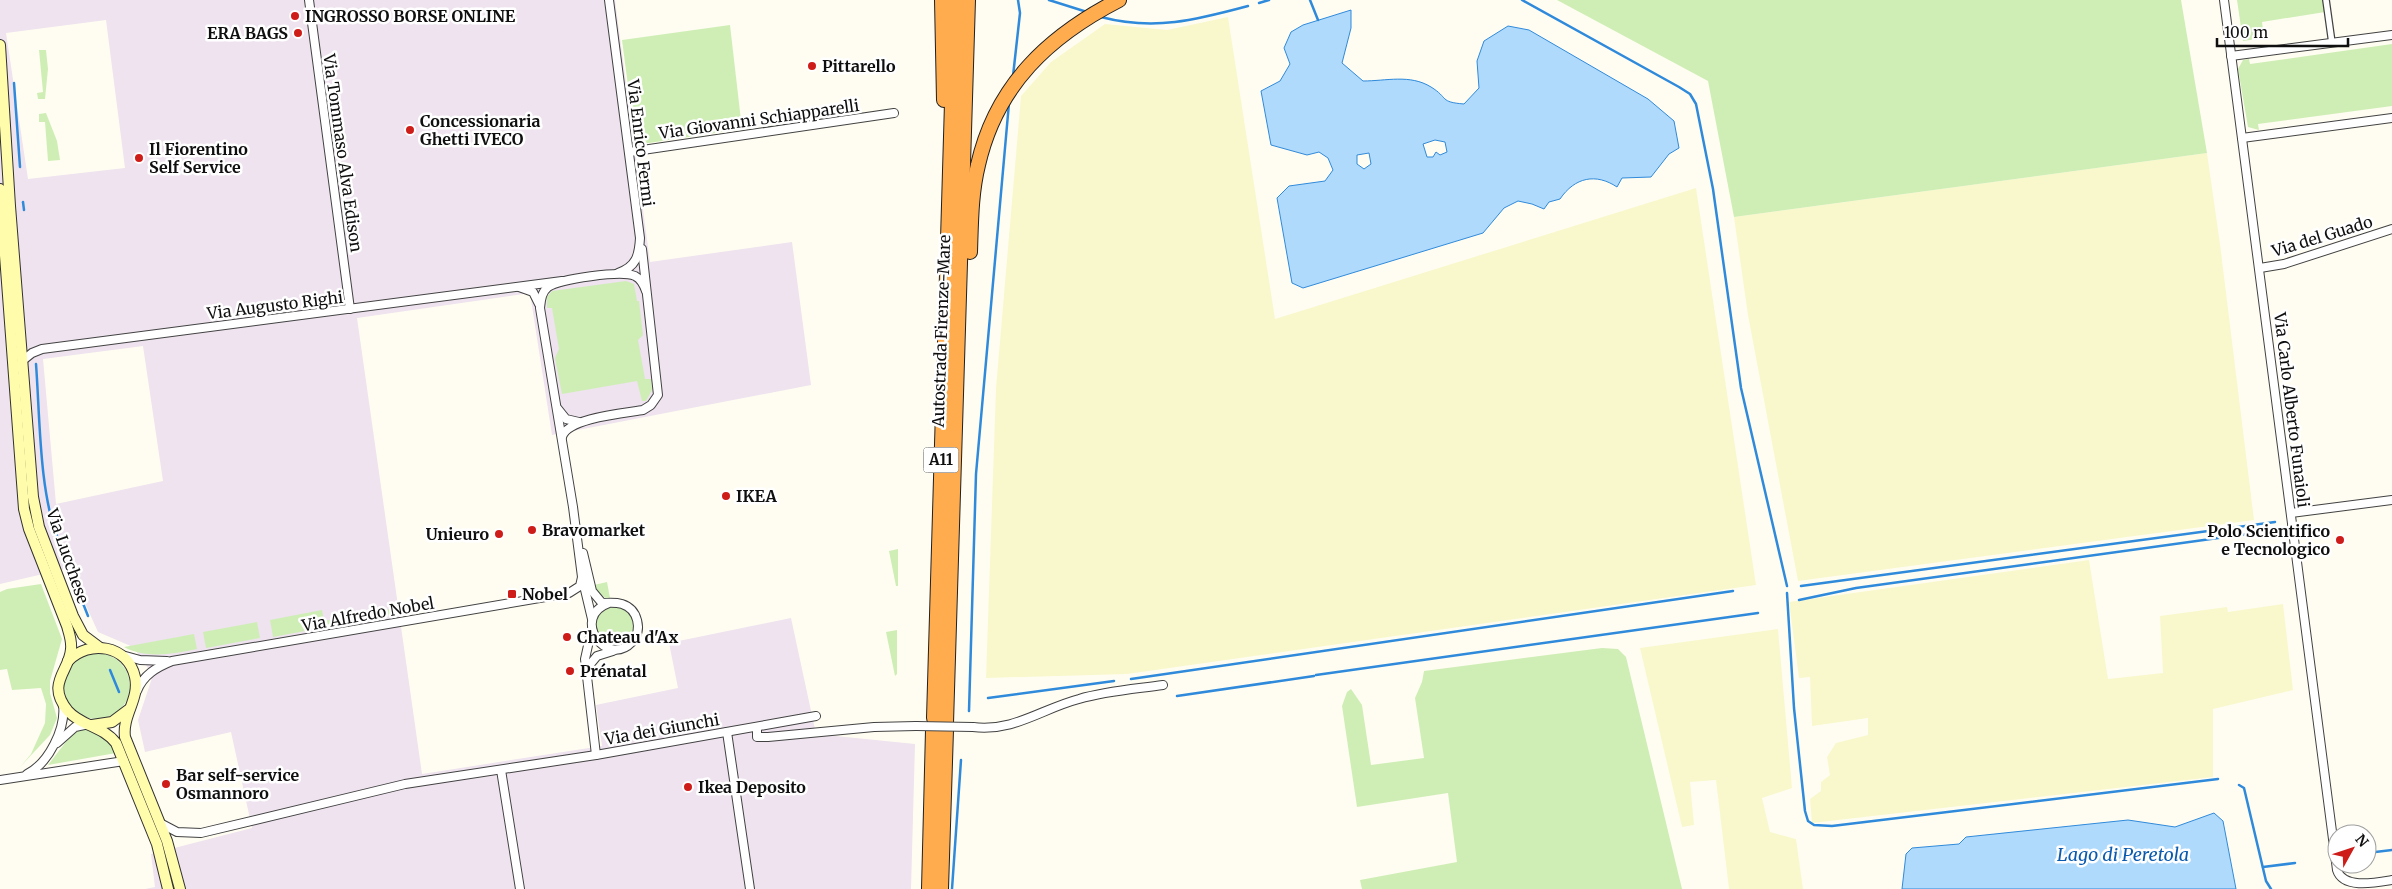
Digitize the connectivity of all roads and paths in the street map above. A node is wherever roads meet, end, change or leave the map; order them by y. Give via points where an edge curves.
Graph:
1 (309, 0) edge
2 (609, 0) edge
3 (942, 0) edge
4 (955, 0) edge
5 (968, 0) edge
6 (1119, 0) edge
7 (2224, 0) edge
8 (2326, 0) edge
9 (2392, 35) edge
10 (2332, 43) junction
11 (0, 45) edge
12 (2231, 56) junction
13 (894, 113) dead end
14 (2392, 118) edge
15 (2242, 138) junction
16 (629, 152) junction
17 (0, 189) edge
18 (949, 201) junction
19 (1, 207) edge
20 (2392, 229) edge
21 (640, 238) junction
22 (2260, 268) junction
23 (612, 275) junction
24 (562, 281) junction
25 (515, 287) junction
26 (646, 291) junction
27 (540, 308) junction
28 (350, 309) junction
29 (20, 341) junction
30 (38, 350) junction
31 (22, 361) junction
32 (556, 405) junction
33 (582, 422) junction
34 (956, 422) junction
35 (562, 437) junction
36 (2392, 500) edge
37 (573, 507) junction
38 (2291, 513) junction
39 (582, 577) junction
40 (569, 593) junction
41 (609, 603) junction
42 (588, 608) junction
43 (592, 619) junction
44 (592, 629) junction
45 (100, 647) junction
46 (621, 648) junction
47 (120, 654) junction
48 (172, 661) junction
49 (66, 664) junction
50 (587, 668) junction
51 (1163, 685) dead end
52 (136, 692) junction
53 (62, 701) junction
54 (130, 708) junction
55 (816, 716) dead end
56 (89, 724) junction
57 (940, 726) junction
58 (757, 727) junction
59 (727, 732) junction
60 (50, 750) junction
61 (596, 755) junction
62 (124, 761) junction
63 (501, 770) junction
64 (23, 776) junction
65 (0, 780) edge
66 (160, 823) junction
67 (162, 843) junction
68 (2392, 880) edge
69 (168, 889) edge
70 (180, 889) edge
71 (520, 889) edge
72 (750, 889) edge
73 (929, 889) edge
74 (941, 889) edge

1 - 28 street, Via Tommaso Alva Edison
2 - 16 street, Via Enrico Fermi
3 - 18 highway
4 - 18 highway, Autostrada Firenze-Mare / A11
5 - 34 highway, Autostrada Firenze-Mare / A11
6 - 34 highway via 1078,23 1036,57 1008,94 987,133 972,198
7 - 12 street, Via Carlo Alberto Funaioli
8 - 10 street
9 - 10 street
10 - 12 street
11 - 29 main road, Via Lucchese
12 - 15 street, Via Carlo Alberto Funaioli
13 - 16 street, Via Giovanni Schiapparelli
14 - 15 street
15 - 22 street, Via Carlo Alberto Funaioli
16 - 21 street, Via Enrico Fermi
17 - 19 main road, Via Lucchese
18 - 57 highway, Autostrada Firenze-Mare / A11
19 - 49 main road, Via Lucchese via 21,484 29,529 68,631 71,649
20 - 22 street, Via del Guado via 2284,264
21 - 23 street, Via Enrico Fermi via 636,261 629,268
21 - 26 street
22 - 38 street, Via Carlo Alberto Funaioli
23 - 24 street
23 - 26 street via 635,276
24 - 25 street, Via Augusto Righi
24 - 27 street via 544,291
25 - 27 street via 530,290
25 - 28 street, Via Augusto Righi
26 - 33 street via 657,398 643,410
27 - 32 street
28 - 30 street, Via Augusto Righi
29 - 30 street
29 - 31 main road, Via Lucchese
30 - 31 street, Via Augusto Righi
31 - 45 main road, Via Lucchese via 33,497 39,526 76,624 86,638
32 - 33 street via 566,419
32 - 35 street
33 - 35 street via 566,430
34 - 57 highway, Autostrada Firenze-Mare / A11
35 - 37 street
36 - 38 street
37 - 39 street
37 - 41 street via 592,591 600,601
38 - 68 street, Via Carlo Alberto Funaioli via 2337,870 2343,882 2353,885
39 - 40 street via 580,586
39 - 42 street
40 - 42 street
40 - 48 street, Via Alfredo Nobel
41 - 43 street
41 - 46 street via 626,605 637,619 636,636
42 - 43 street
43 - 44 street
44 - 46 street via 602,645
44 - 50 street via 586,651
45 - 47 main road, Via Lucchese
45 - 49 main road via 80,651
46 - 50 street via 600,654
47 - 48 street, Via Alfredo Nobel via 140,660
47 - 52 main road via 133,670
48 - 52 street, Via Alfredo Nobel via 146,676
49 - 53 main road, Via Lucchese via 59,683
50 - 61 street
51 - 58 street, bridge via 1079,699 1011,726 992,729 874,726 757,737
52 - 54 main road
53 - 56 main road via 73,716
53 - 60 street via 62,723
54 - 56 main road via 112,722
54 - 66 main road via 124,726 125,737
55 - 58 street, Via dei Giunchi
56 - 60 street via 72,729
56 - 62 main road via 114,740
57 - 73 highway, Autostrada Firenze-Mare / A11
57 - 74 highway, Autostrada Firenze-Mare / A11
58 - 59 street, Via dei Giunchi
59 - 61 street, Via dei Giunchi
59 - 72 street
60 - 64 street via 36,768
61 - 63 street, Via dei Giunchi
62 - 64 street
62 - 67 main road
63 - 66 street, Via dei Giunchi via 405,784 201,833 181,833
63 - 71 street
64 - 65 street
66 - 67 main road
67 - 69 main road
67 - 70 main road

